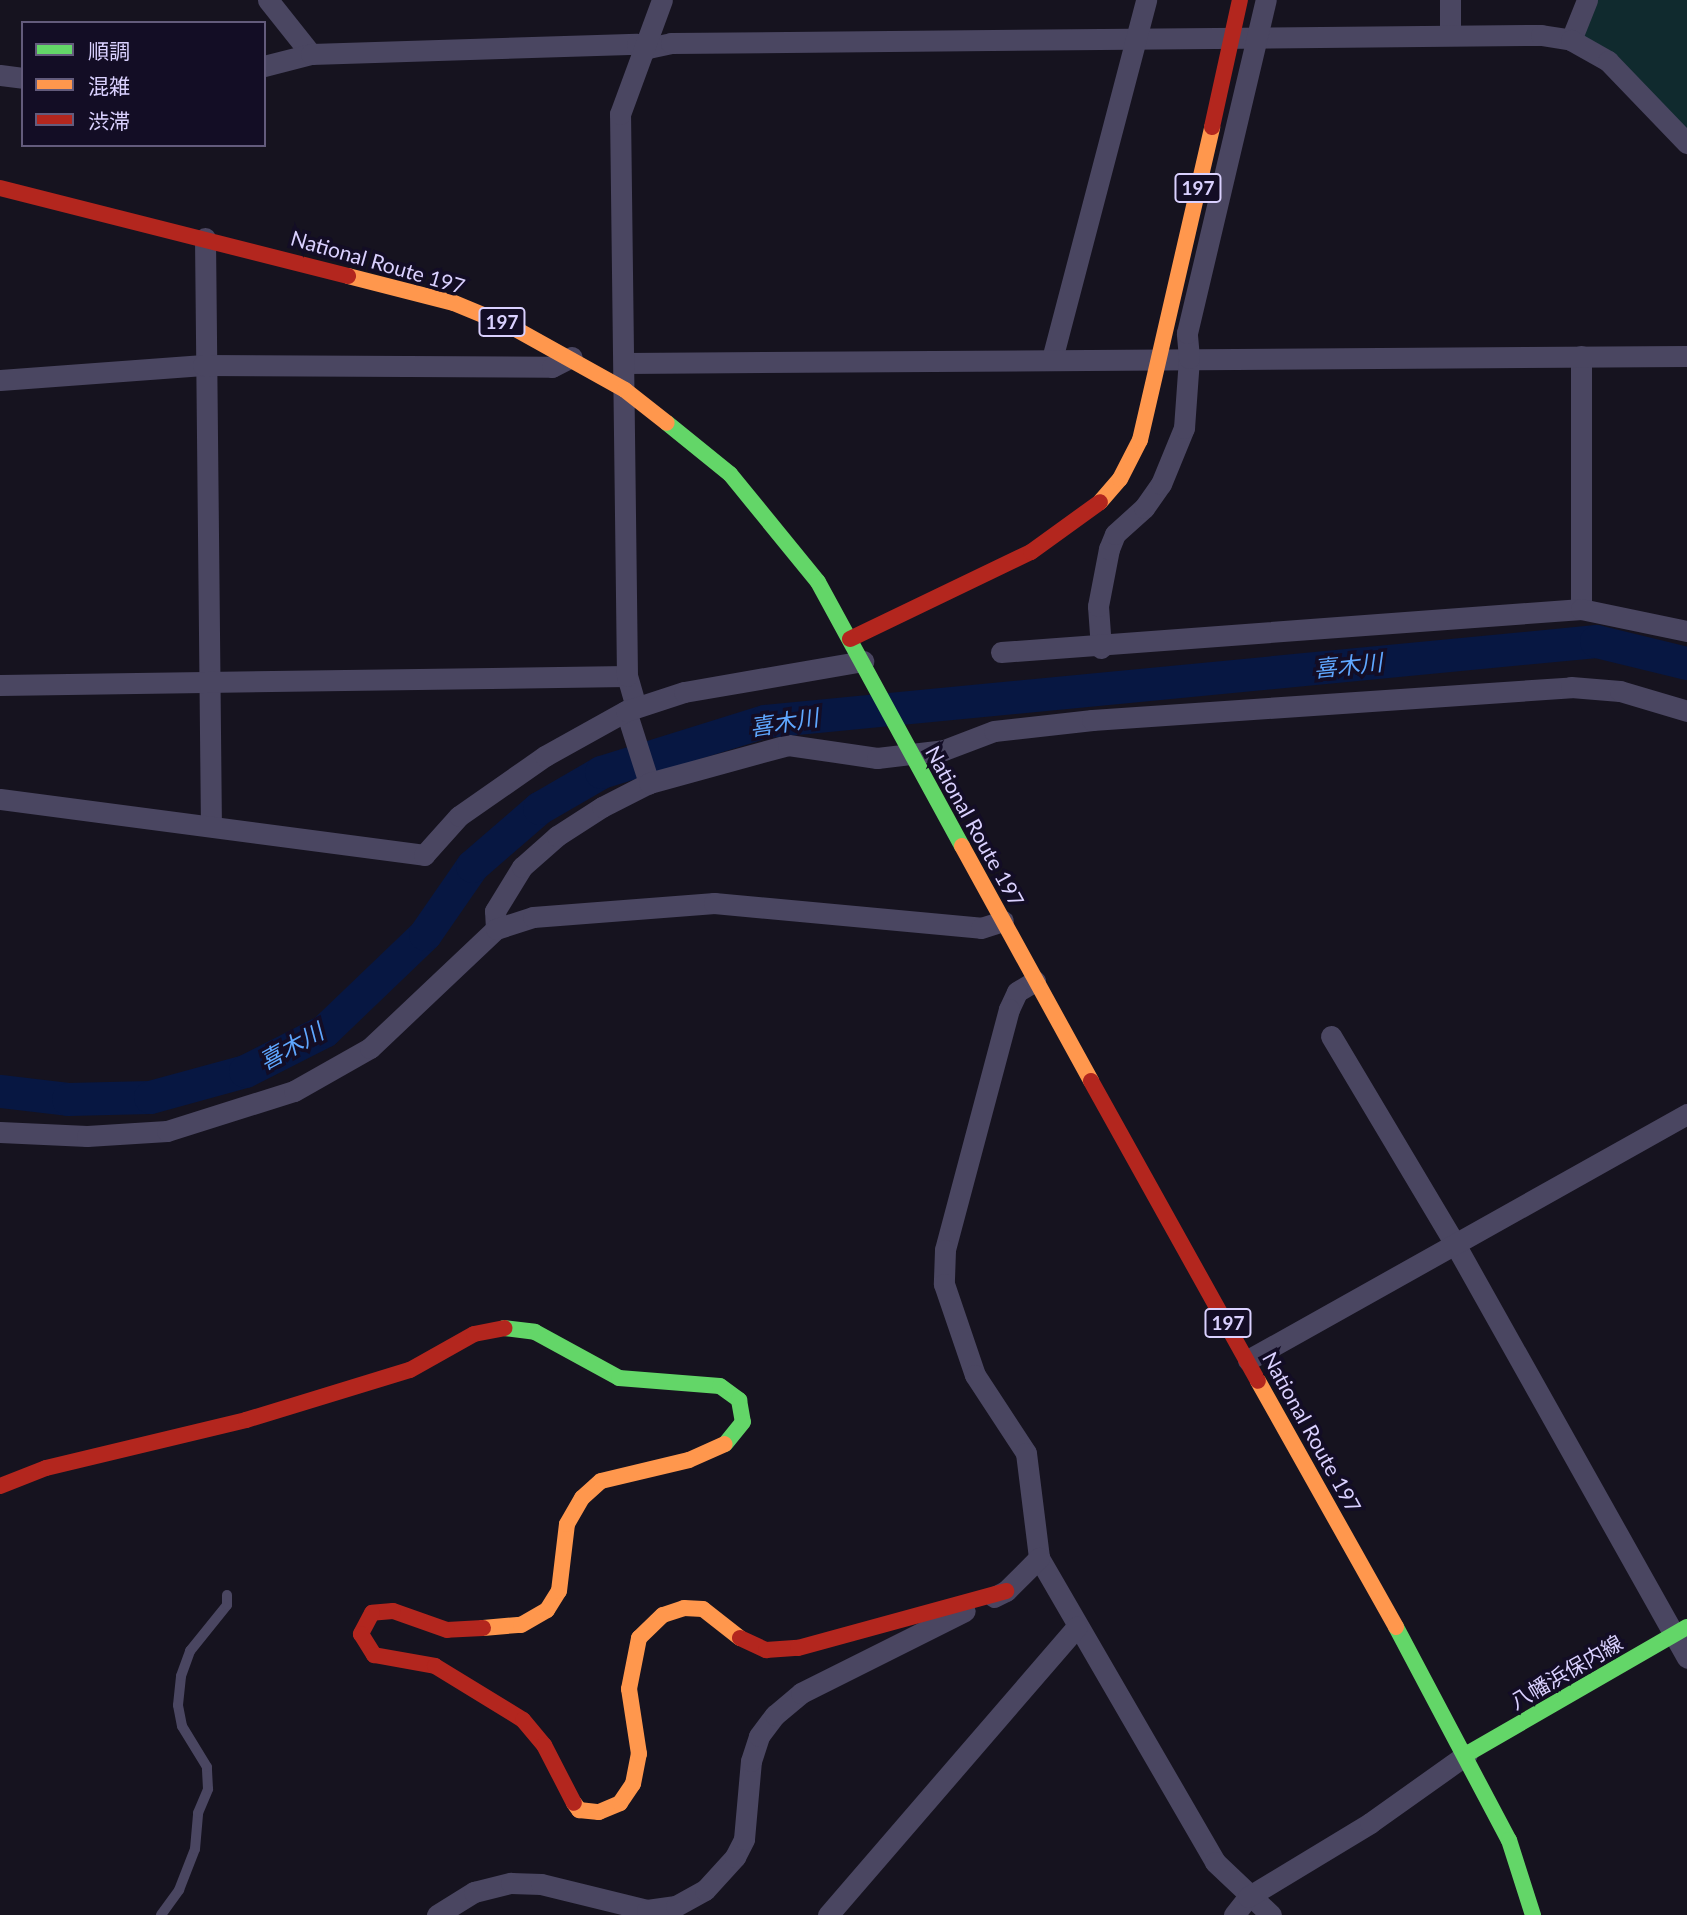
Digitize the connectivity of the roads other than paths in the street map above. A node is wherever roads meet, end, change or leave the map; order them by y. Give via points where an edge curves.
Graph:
1 (268, 0) edge
2 (662, 0) edge
3 (1146, 0) edge
4 (1240, 0) edge
5 (1266, 0) edge
6 (1450, 0) edge
7 (1587, 0) edge
8 (1450, 34) junction
9 (1257, 37) junction
10 (1137, 39) junction
11 (1571, 40) junction
12 (648, 48) junction
13 (311, 54) junction
14 (266, 65) edge
15 (0, 75) edge
16 (21, 78) edge
17 (1687, 143) edge
18 (0, 188) edge
19 (205, 237) junction
20 (1581, 356) junction
21 (1687, 356) edge
22 (572, 357) junction
23 (1189, 358) junction
24 (1052, 359) junction
25 (625, 363) junction
26 (203, 365) junction
27 (0, 380) edge
28 (625, 390) junction
29 (1581, 609) junction
30 (1687, 631) edge
31 (850, 639) junction
32 (1101, 648) junction
33 (1001, 652) dead end
34 (866, 667) junction
35 (627, 676) junction
36 (211, 683) junction
37 (0, 685) edge
38 (1687, 711) edge
39 (630, 713) junction
40 (908, 748) junction
41 (648, 778) junction
42 (0, 799) edge
43 (211, 826) junction
44 (1003, 922) junction
45 (496, 929) junction
46 (1035, 981) junction
47 (1331, 1036) dead end
48 (1684, 1123) edge
49 (0, 1132) edge
50 (1456, 1246) junction
51 (1248, 1360) junction
52 (0, 1486) edge
53 (1039, 1558) junction
54 (1006, 1591) junction
55 (227, 1595) dead end
56 (1077, 1627) junction
57 (1680, 1630) edge
58 (1687, 1658) edge
59 (1467, 1754) junction
60 (1248, 1897) junction
61 (161, 1915) edge
62 (437, 1915) edge
63 (828, 1915) edge
64 (1234, 1915) edge
65 (1270, 1915) edge
66 (1533, 1915) edge

1 - 13 street
2 - 12 street
3 - 10 street
4 - 31 main road, 197 via 1157,376 1140,440 1120,479 1098,504 1031,552
5 - 9 street
6 - 8 street
7 - 11 street
8 - 9 street
8 - 11 street via 1541,35
9 - 10 street
9 - 23 street via 1186,333
10 - 12 street via 671,43
10 - 24 street
11 - 17 street via 1608,61
12 - 13 street via 637,44
12 - 25 street via 637,60 620,114
13 - 14 street
15 - 16 street
18 - 19 main road, National Route 197 / 197
19 - 22 main road, National Route 197 / 197 via 454,303
19 - 26 street
20 - 21 street
20 - 23 street
20 - 29 street
22 - 26 street via 552,367
22 - 28 main road, National Route 197 / 197
23 - 24 street
23 - 32 street via 1184,428 1161,484 1144,508 1115,534 1109,549 1098,607
24 - 25 street
25 - 28 street
26 - 27 street
26 - 36 street
28 - 31 main road, National Route 197 / 197 via 730,474 794,550
28 - 35 street
29 - 30 street
29 - 32 street
31 - 34 main road, National Route 197 / 197
32 - 33 street
34 - 39 street via 684,692
34 - 40 main road, National Route 197 / 197
35 - 36 street
35 - 39 street
36 - 37 street
36 - 43 street
38 - 40 street via 1619,691 1571,687 1092,720 995,731 944,750
39 - 41 street
39 - 43 street via 545,756 459,816 424,855
40 - 41 street via 877,758 788,745
40 - 44 main road, National Route 197 / 197
41 - 45 street via 557,836 523,867 495,911
42 - 43 street
44 - 45 street via 981,928 714,903 533,917
44 - 46 main road, National Route 197 / 197
45 - 49 street via 370,1048 294,1091 243,1111 167,1130 87,1136
46 - 51 main road, National Route 197 / 197
46 - 53 street via 1017,992 1009,1009 945,1251 944,1284 975,1375 1026,1453
47 - 50 street
48 - 50 street
50 - 51 street
50 - 57 street
51 - 59 main road, National Route 197 / 197
52 - 54 main road via 46,1468 246,1420 410,1370 474,1334 500,1327 535,1332 619,1378 720,1386 738,1400 743,1422 732,1441 689,1460 601,1481 582,1498 567,1524 559,1591 547,1610 521,1625 447,1630 393,1611 372,1613 361,1634 374,1655 435,1666 514,1713 544,1745 579,1810 599,1812 620,1803 633,1784 639,1754 629,1689 631,1661 639,1638 663,1615 684,1608 703,1609 749,1642 766,1650 788,1649
53 - 54 street
53 - 56 street
54 - 62 street via 800,1693 775,1716 759,1736 751,1761 744,1839 705,1890 676,1906 647,1910 541,1884 511,1884 474,1892
55 - 61 lane via 227,1605 190,1651 181,1676 178,1705 182,1726 207,1767 208,1789 198,1813 195,1849 178,1890
56 - 60 street via 1215,1862
56 - 63 street
57 - 58 street
57 - 59 main road, 八幡浜保内線
59 - 60 street via 1370,1823
59 - 66 main road, National Route 197 / 197 via 1509,1840
60 - 64 street
60 - 65 street

